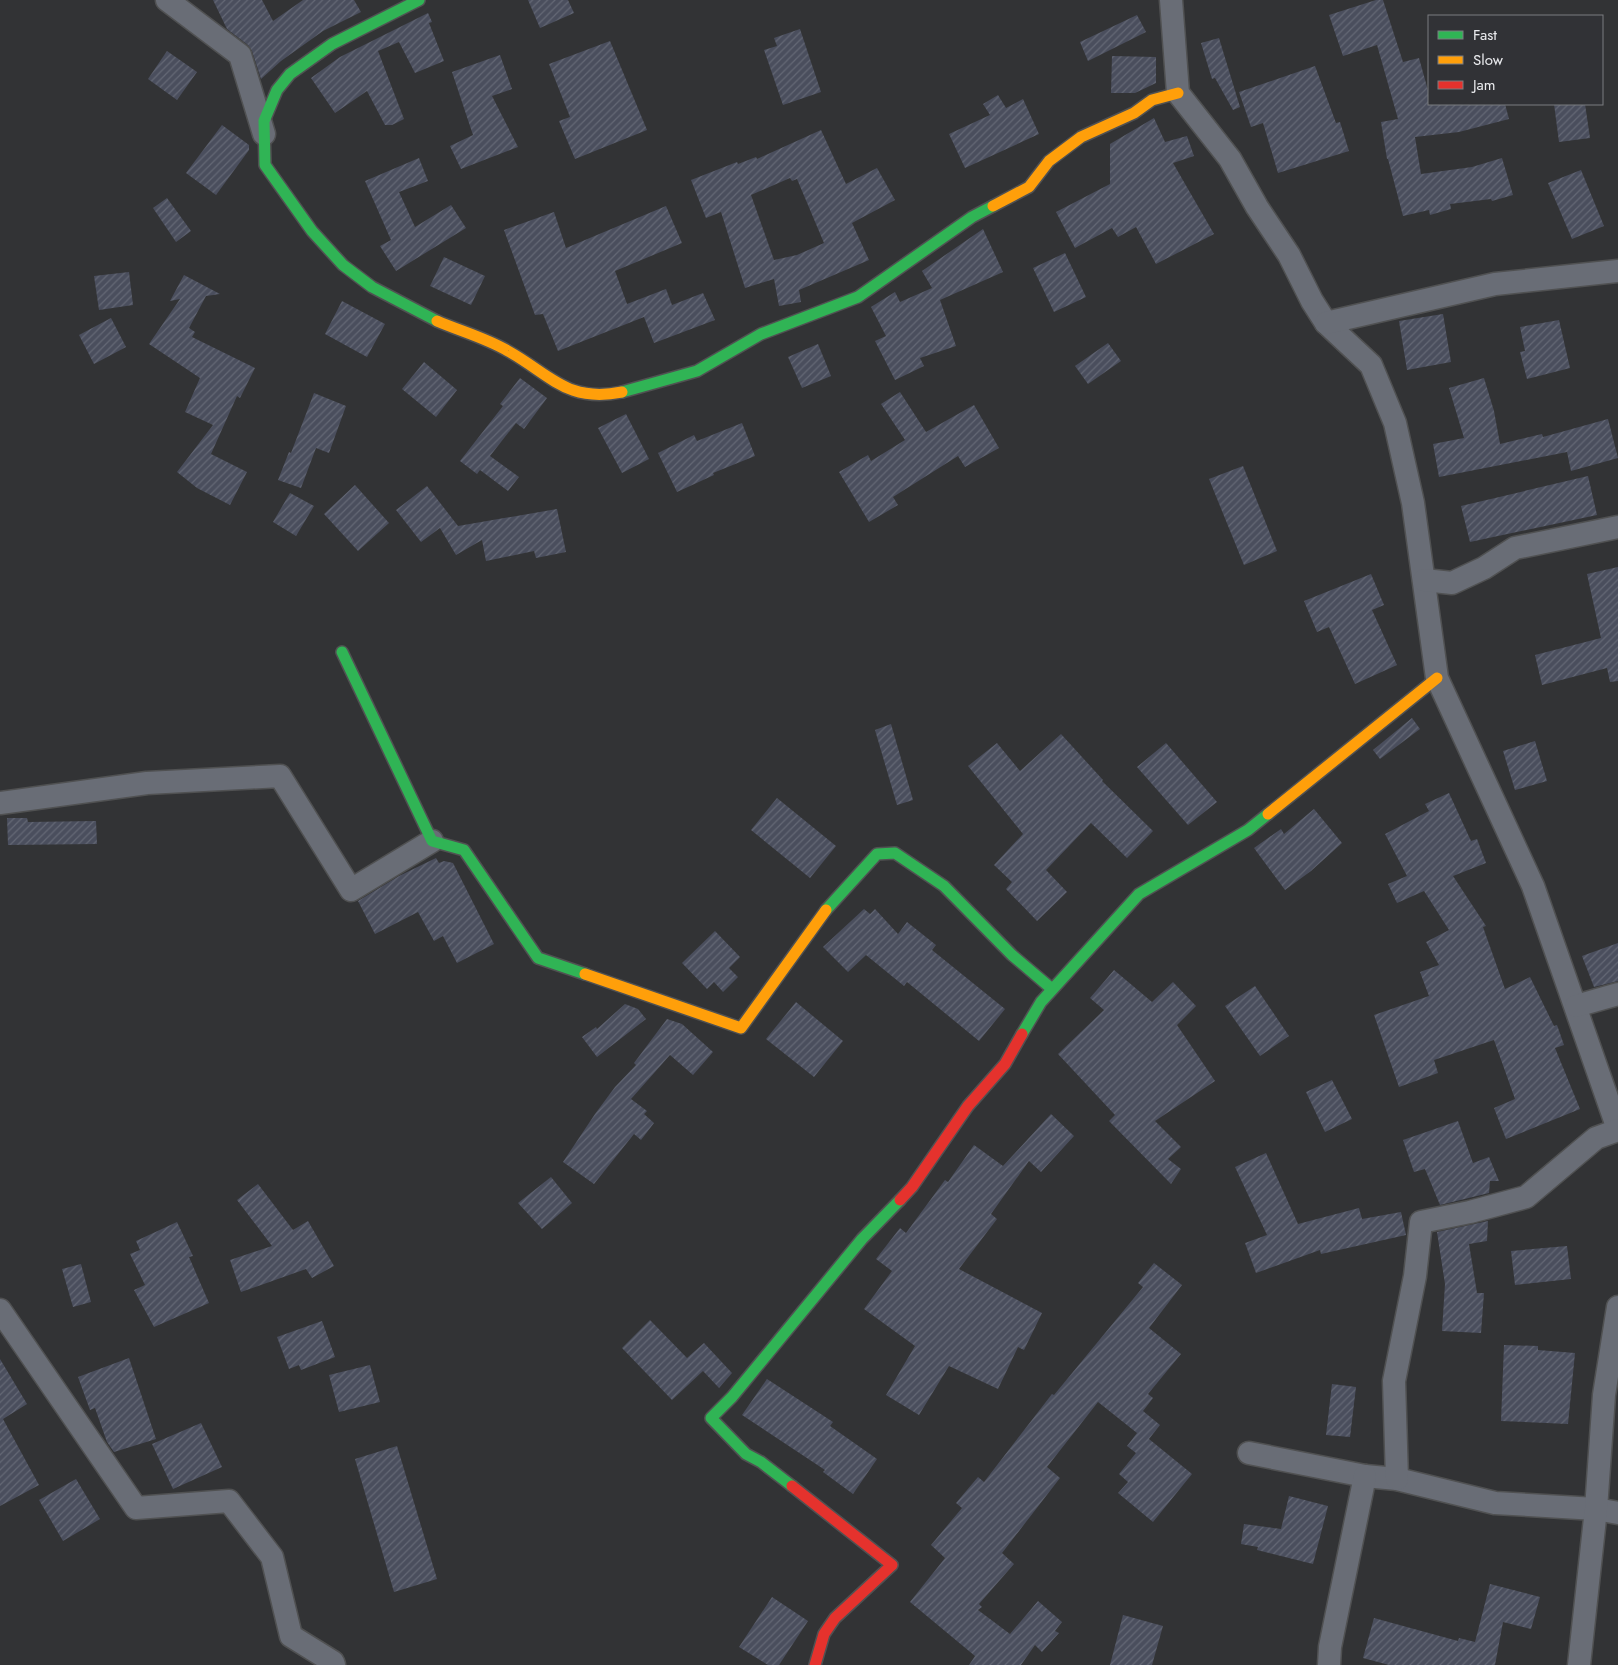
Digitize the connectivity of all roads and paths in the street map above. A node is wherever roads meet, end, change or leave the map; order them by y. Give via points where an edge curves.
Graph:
1 (168, 0) edge
2 (419, 0) edge
3 (1172, 0) edge
4 (1178, 93) junction
5 (264, 136) junction
6 (1618, 271) edge
7 (1326, 323) junction
8 (1618, 527) edge
9 (1424, 580) junction
10 (342, 652) dead end
11 (1437, 678) junction
12 (0, 803) edge
13 (432, 841) junction
14 (1052, 989) junction
15 (1618, 994) edge
16 (1576, 1006) junction
17 (1618, 1129) edge
18 (1618, 1307) edge
19 (0, 1310) edge
20 (1611, 1398) edge
21 (1250, 1453) dead end
22 (1365, 1476) junction
23 (1397, 1479) junction
24 (1607, 1511) edge
25 (334, 1665) edge
26 (815, 1665) edge
27 (1330, 1665) edge
28 (1579, 1665) edge

1 - 5 street via 240,55
2 - 5 street via 332,44 290,74 276,90 264,121
3 - 4 street
4 - 5 street via 1152,100 1126,117 1081,137 1050,161 1029,187 972,217 858,297 761,334 697,370 602,396 577,393 507,350 427,317 372,287 343,265 312,231 265,165
4 - 7 street via 1230,159
6 - 7 street via 1495,284
7 - 9 street via 1371,365 1395,423 1413,503
8 - 9 street via 1515,548 1484,568 1452,582
9 - 11 street
10 - 13 street
11 - 14 street via 1248,830 1138,894
11 - 16 street via 1533,886
12 - 13 street via 147,783 280,776 351,890
13 - 14 street via 464,850 538,958 741,1028 824,912 877,854 895,853 944,886 1012,955
14 - 26 street via 1005,1064 968,1106 912,1187 862,1239 732,1398 711,1418 746,1454 761,1462 892,1565 835,1618 824,1634
15 - 16 street
16 - 17 street
17 - 23 street via 1596,1138 1526,1196 1421,1222 1415,1276 1394,1381
18 - 20 street
19 - 25 street via 136,1508 229,1501 272,1558 291,1636
20 - 24 street
21 - 22 street
22 - 23 street
22 - 27 street via 1330,1647
23 - 24 street via 1495,1503
24 - 28 street

